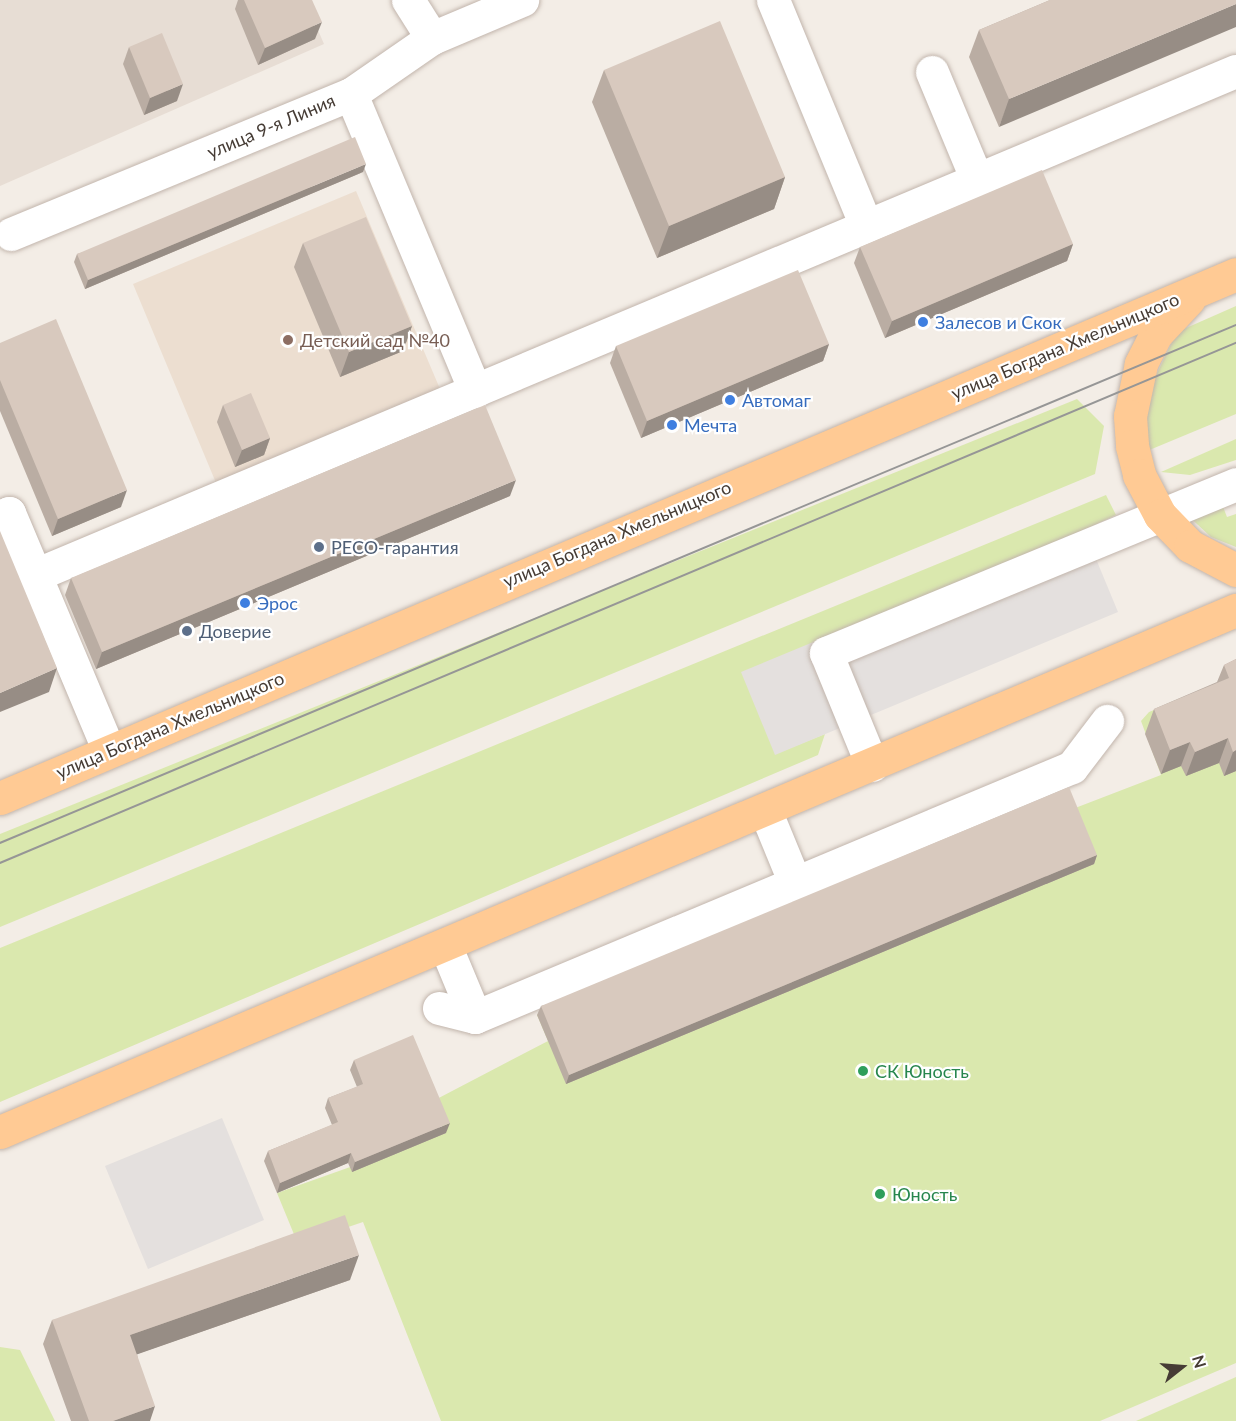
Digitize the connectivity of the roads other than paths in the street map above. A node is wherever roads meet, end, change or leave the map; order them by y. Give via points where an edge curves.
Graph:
1 (408, 0) edge
2 (522, 0) edge
3 (773, 0) edge
4 (432, 39) junction
5 (1236, 71) edge
6 (932, 72) dead end
7 (351, 93) junction
8 (977, 180) junction
9 (866, 226) junction
10 (11, 234) dead end
11 (1236, 274) edge
12 (1205, 287) junction
13 (475, 391) junction
14 (1236, 484) edge
15 (1160, 515) junction
16 (0, 517) edge
17 (1236, 570) edge
18 (35, 575) junction
19 (1236, 610) edge
20 (1107, 721) dead end
21 (109, 751) junction
22 (872, 765) junction
23 (0, 798) edge
24 (765, 810) junction
25 (795, 883) junction
26 (445, 945) junction
27 (440, 1008) dead end
28 (475, 1017) junction
29 (0, 1132) edge

1 - 4 street
2 - 4 street, улица 9-я Линия
3 - 9 street
4 - 7 street, улица 9-я Линия
5 - 8 street
6 - 8 street
7 - 10 street, улица 9-я Линия
7 - 13 street
8 - 9 street
9 - 13 street
11 - 12 main road, улица Богдана Хмельницкого
12 - 15 main road via 1156,334 1134,386 1132,446 1139,475
12 - 21 main road, улица Богдана Хмельницкого
13 - 18 street via 159,510
14 - 15 street
15 - 17 main road via 1190,546
15 - 22 street via 826,653
16 - 18 street via 9,513
18 - 21 street
19 - 22 main road
20 - 25 street via 1072,767
21 - 23 main road, улица Богдана Хмельницкого
22 - 24 main road
24 - 25 street
24 - 26 main road
25 - 28 street
26 - 28 street
26 - 29 main road
27 - 28 street

